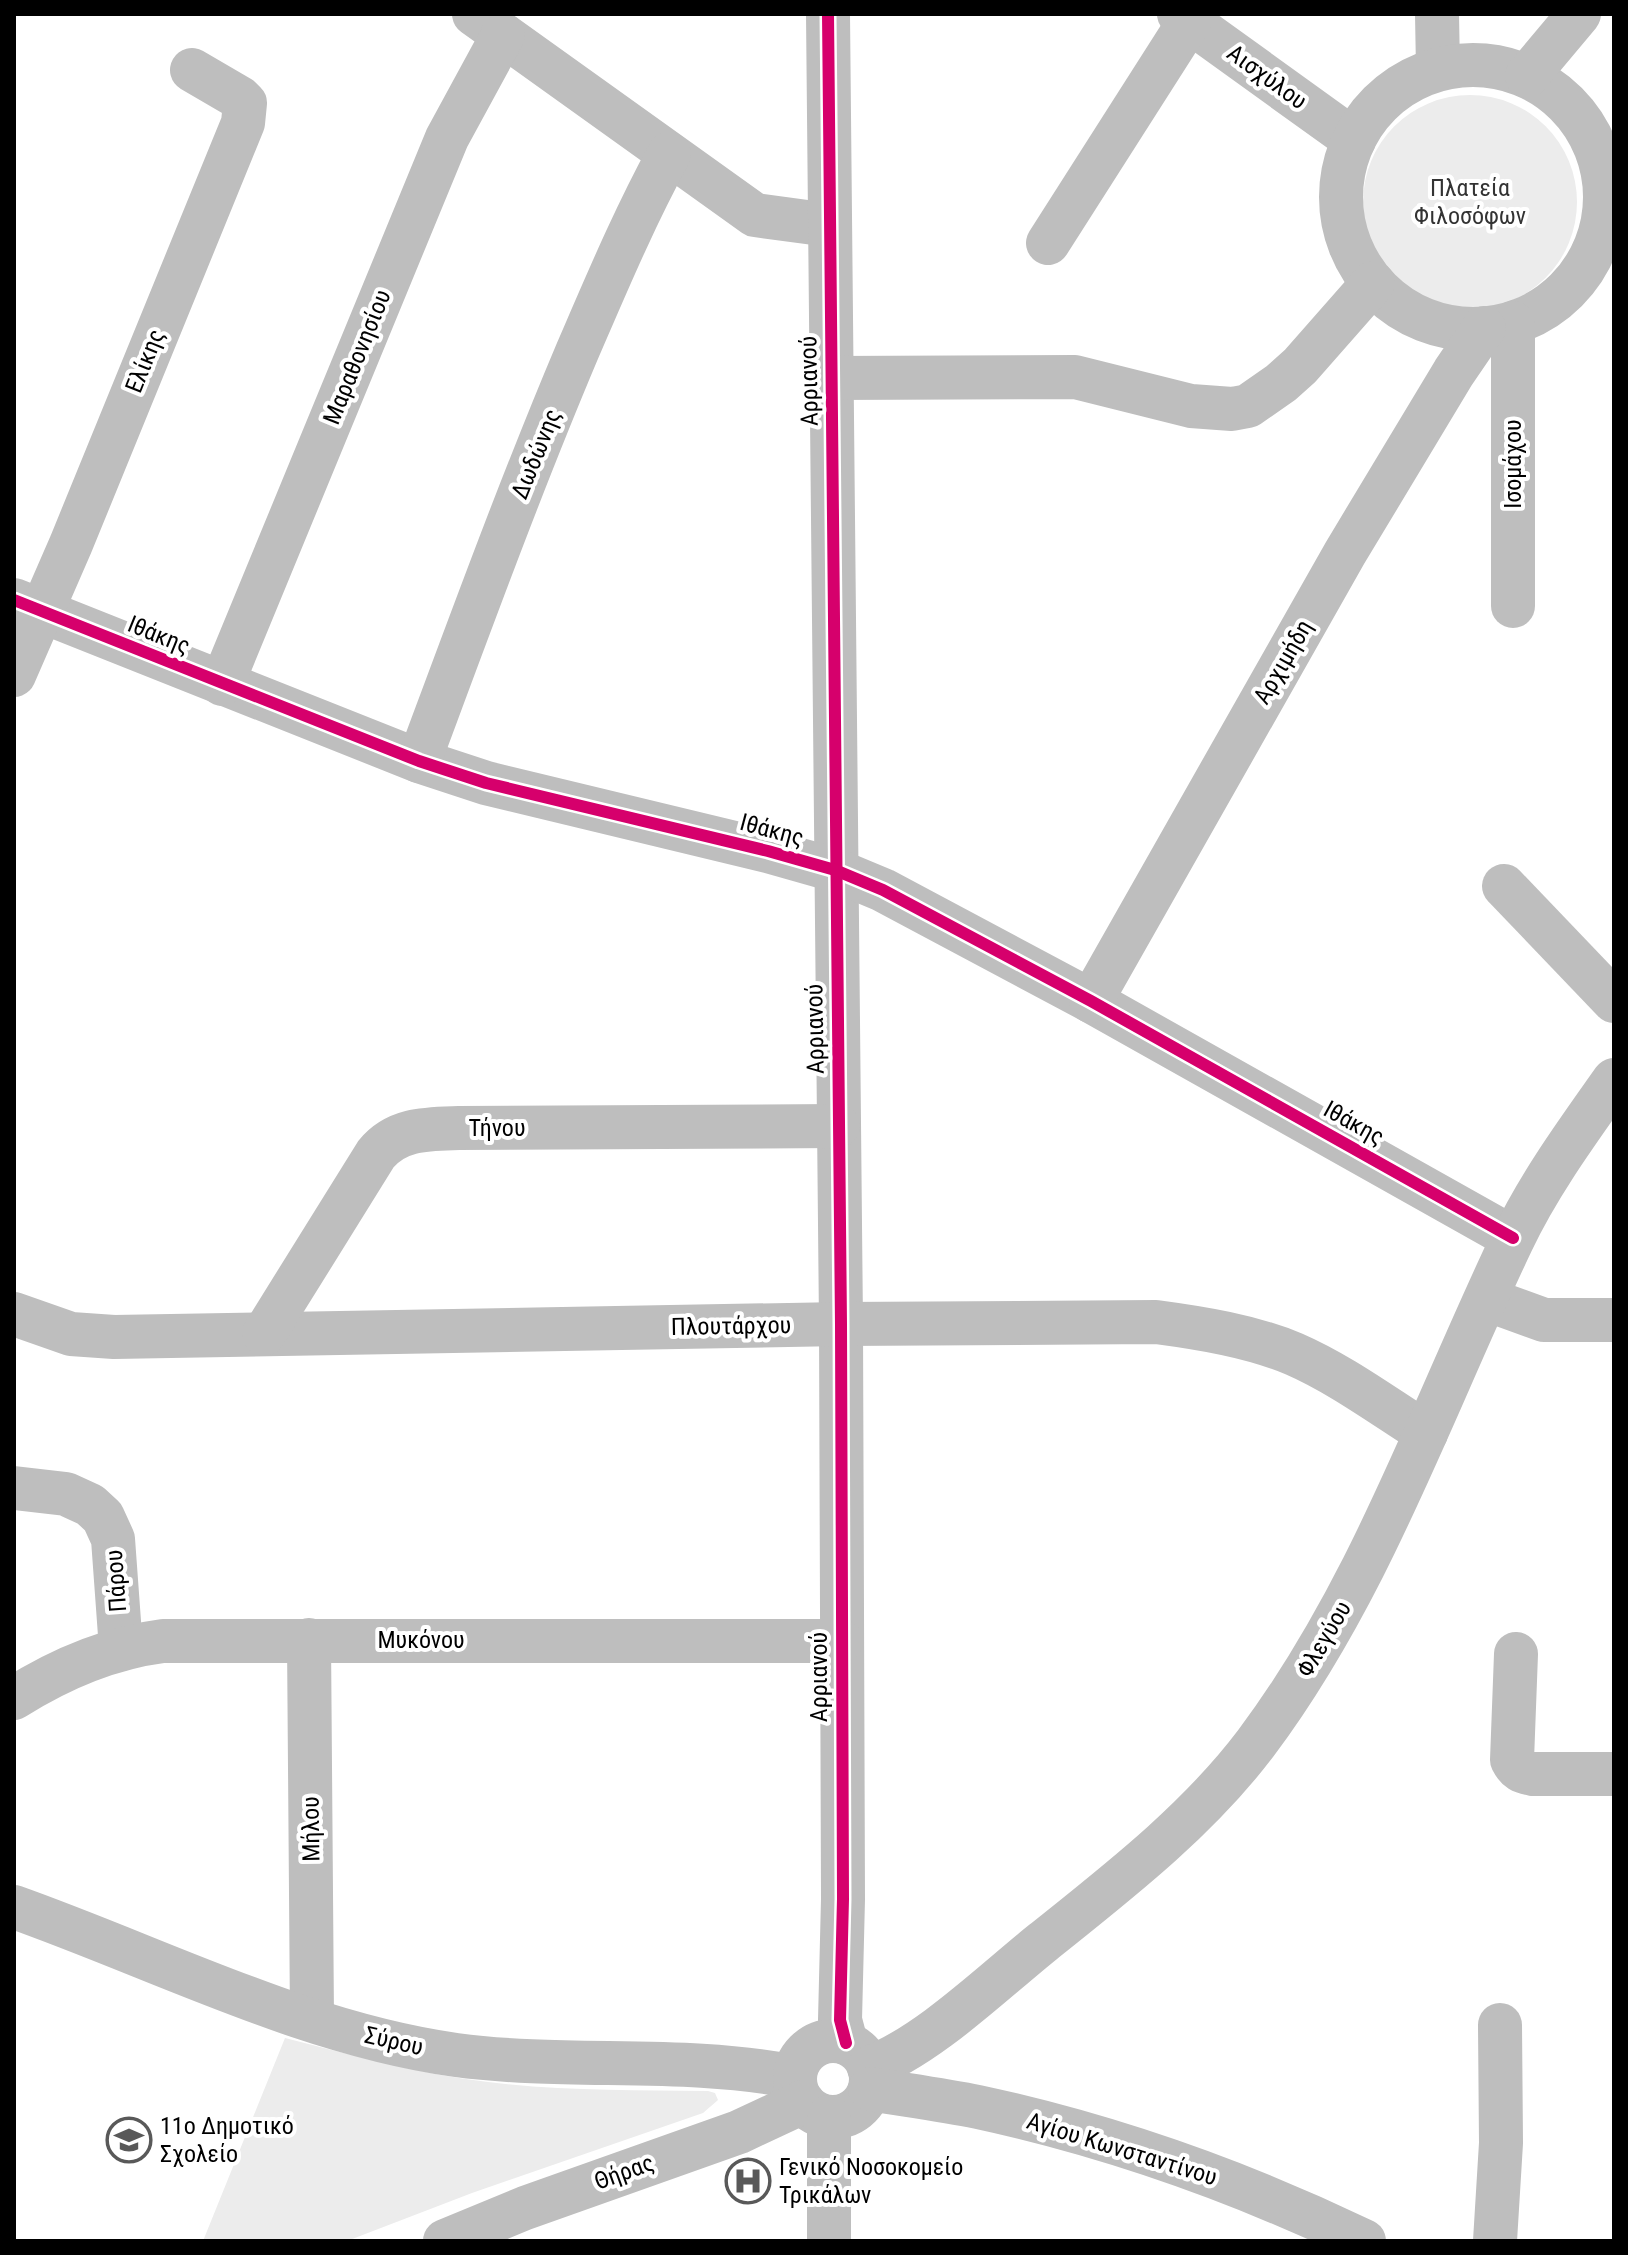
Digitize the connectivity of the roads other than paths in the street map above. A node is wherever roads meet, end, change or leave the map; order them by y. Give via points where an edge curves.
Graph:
1 (828, 14) edge
2 (1437, 14) edge
3 (1579, 14) edge
4 (1184, 18) edge
5 (488, 24) edge
6 (1438, 69) junction
7 (192, 70) dead end
8 (1527, 76) junction
9 (1354, 140) junction
10 (669, 154) junction
11 (1609, 216) edge
12 (829, 225) junction
13 (1048, 243) dead end
14 (1373, 283) junction
15 (1498, 325) junction
16 (831, 378) junction
17 (28, 605) edge
18 (1513, 606) dead end
19 (14, 675) edge
20 (222, 684) junction
21 (419, 761) junction
22 (835, 870) junction
23 (1504, 886) dead end
24 (1091, 1001) junction
25 (1614, 1001) edge
26 (1614, 1080) edge
27 (838, 1126) junction
28 (1513, 1238) junction
29 (1486, 1299) junction
30 (14, 1314) edge
31 (1614, 1320) edge
32 (841, 1324) junction
33 (264, 1334) junction
34 (1426, 1433) junction
35 (14, 1488) edge
36 (309, 1640) junction
37 (841, 1641) junction
38 (121, 1649) junction
39 (1516, 1654) dead end
40 (14, 1698) edge
41 (1614, 1774) edge
42 (14, 1907) edge
43 (312, 2019) junction
44 (1500, 2025) dead end
45 (862, 2067) junction
46 (809, 2098) junction
47 (445, 2241) edge
48 (829, 2241) edge
49 (1364, 2241) edge
50 (1495, 2241) edge

1 - 12 street, Αρριανού
2 - 6 street
3 - 8 street
4 - 9 street, Αισχύλου
4 - 13 street
5 - 10 street
5 - 20 street, Μαραθονησίου via 447,138
6 - 8 street via 1492,66
6 - 9 street via 1394,92
7 - 17 street, Ελίκης via 245,103 243,123
8 - 11 street via 1580,118 1596,148
9 - 14 street via 1346,164 1342,215 1358,263
10 - 12 street via 755,215
10 - 21 street, Δωδώνης via 642,203 532,461
11 - 15 street via 1583,270 1564,293 1540,310
12 - 16 street, Αρριανού
14 - 15 street via 1401,307 1434,323 1458,328
14 - 16 street via 1281,383 1248,406 1232,409 1191,406 1075,377
15 - 18 street, Ισομάχου
15 - 24 street, Αρχιμήδη via 1454,372 1345,553
16 - 22 street, Αρριανού
17 - 19 street, Ελίκης
17 - 20 street, Ιθάκης
20 - 21 street, Ιθάκης
21 - 22 street, Ιθάκης via 486,783
22 - 24 street, Ιθάκης via 937,917
22 - 27 street, Αρριανού
23 - 25 street
24 - 28 street, Ιθάκης
26 - 28 street, Φλεγύου
27 - 32 street, Αρριανού
27 - 33 street, Τήνου via 459,1128 402,1134 376,1154
28 - 29 street, Φλεγύου
29 - 31 street via 1544,1320
29 - 34 street, Φλεγύου
30 - 33 street, Πλουτάρχου via 90,1336
32 - 33 street, Πλουτάρχου
32 - 34 street, Πλουτάρχου via 1126,1320 1193,1327 1293,1354
32 - 37 street, Αρριανού
34 - 45 street, Φλεγύου via 1344,1607 1299,1681 1226,1778 1158,1845 1053,1934 896,2058
35 - 38 street, Πάρου via 66,1494 103,1517 113,1539
36 - 37 street, Μυκόνου
36 - 38 street, Μυκόνου via 163,1641
36 - 43 street, Μήλου
37 - 45 street, Αρριανού via 840,2020
38 - 40 street, Μυκόνου
39 - 41 street via 1512,1760 1522,1772
42 - 43 street, Σύρου
43 - 46 street, Σύρου via 455,2055 735,2068
44 - 50 street
45 - 46 street via 858,2107 849,2113
45 - 46 street via 835,2040 812,2047 803,2055
45 - 49 street, Αγίου Κωνσταντίνου via 976,2107 1140,2151 1266,2196
46 - 47 street, Θήρας via 739,2132
46 - 48 street

